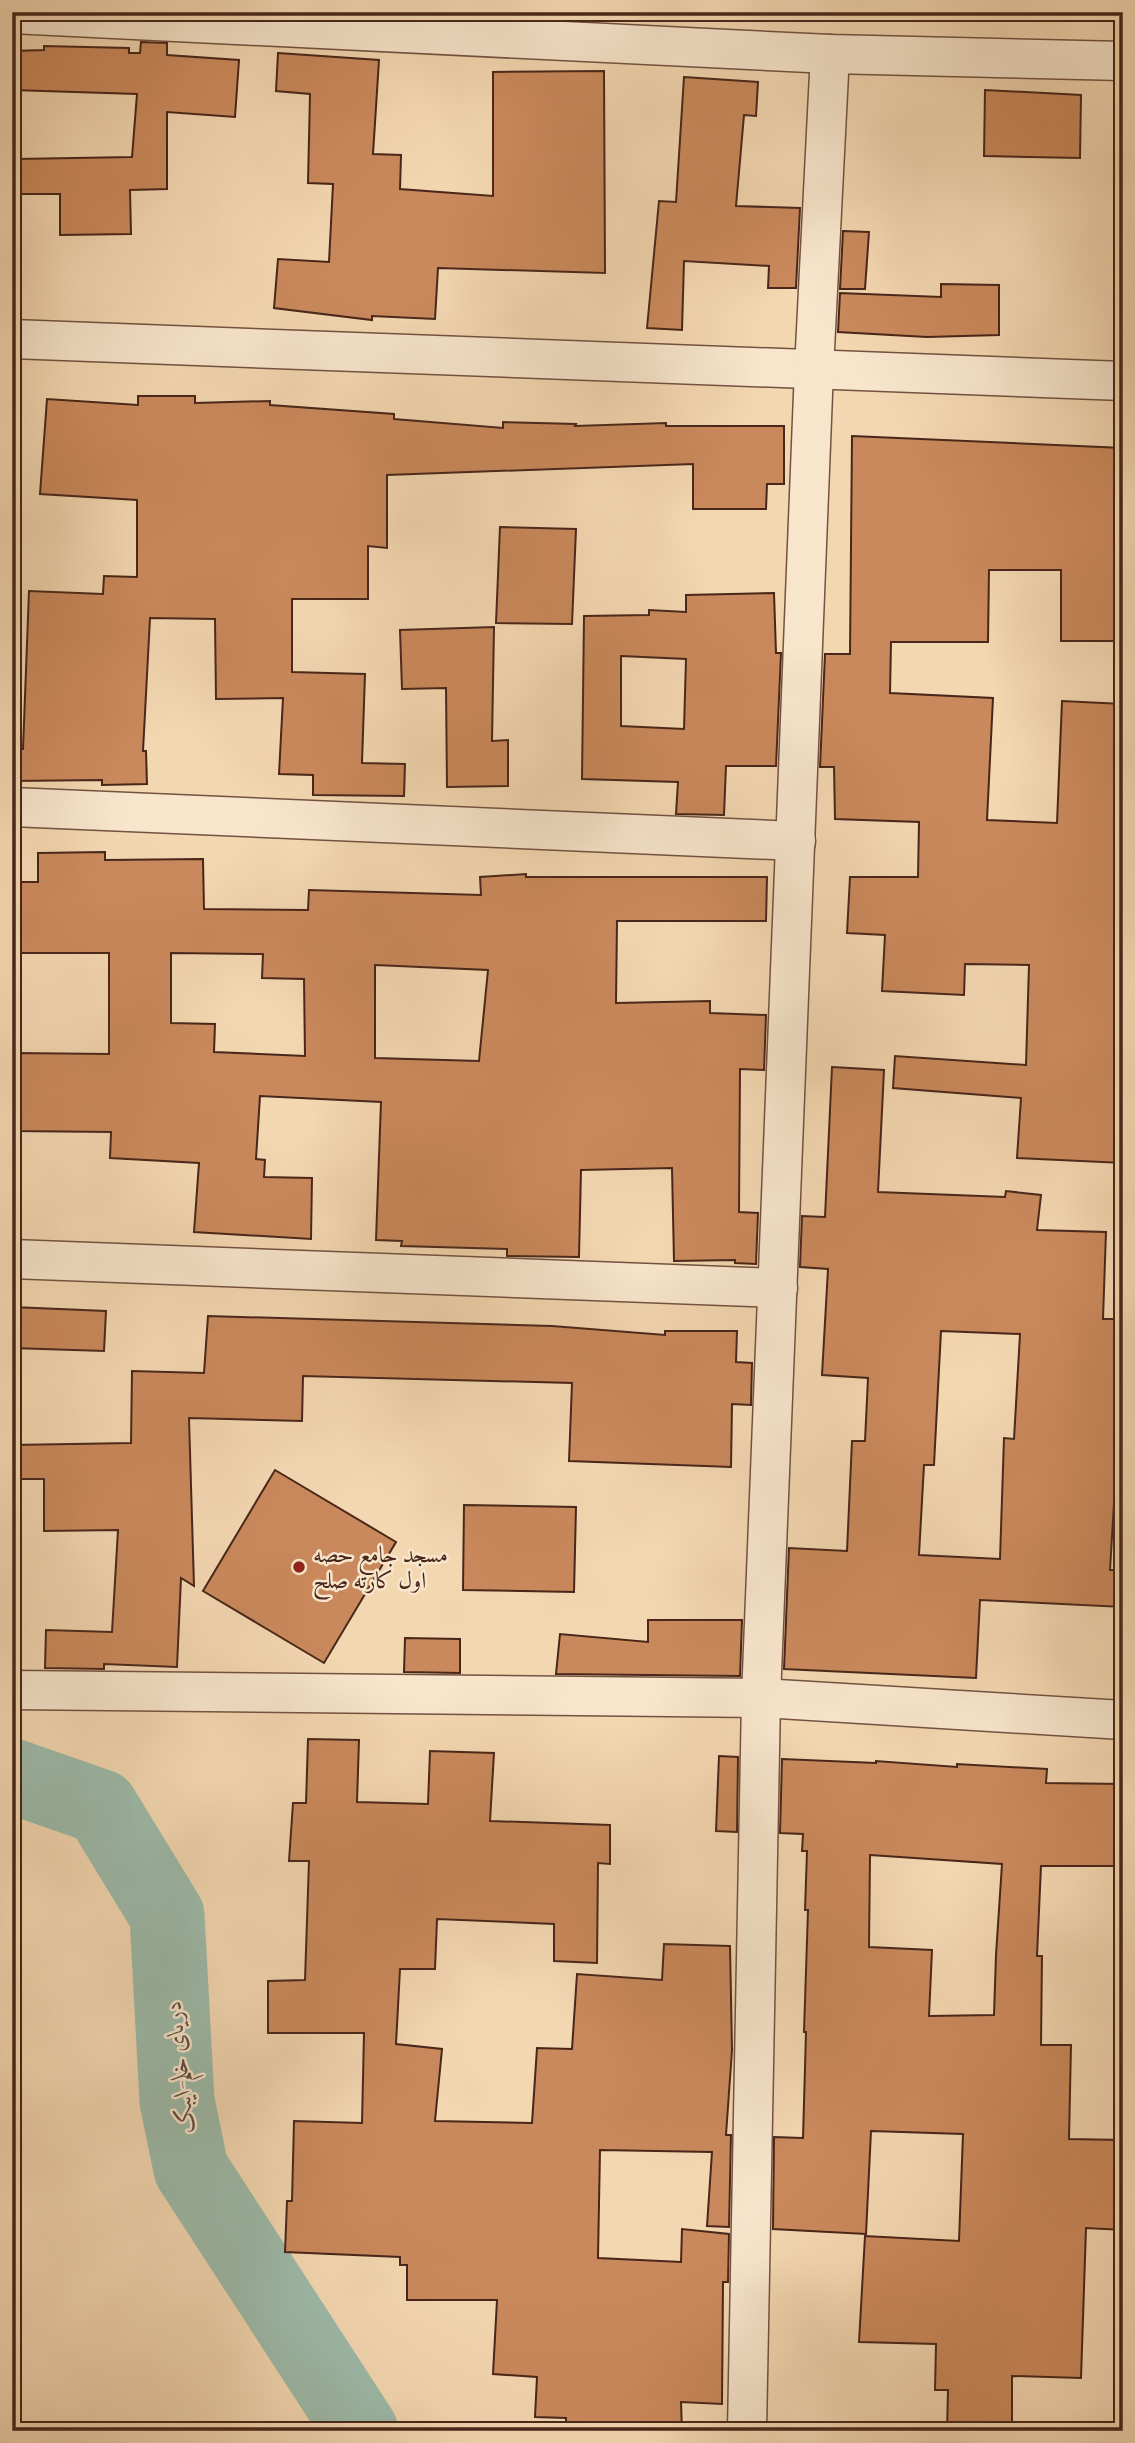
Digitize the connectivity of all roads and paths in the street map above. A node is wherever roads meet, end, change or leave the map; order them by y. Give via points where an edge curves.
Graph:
1 (12, 14) edge
2 (830, 54) junction
3 (1123, 61) edge
4 (12, 339) edge
5 (814, 369) junction
6 (1123, 381) edge
7 (12, 807) edge
8 (796, 841) junction
9 (12, 1259) edge
10 (778, 1288) junction
11 (12, 1689) edge
12 (761, 1698) junction
13 (1123, 1720) edge
14 (747, 2431) edge

1 - 2 street
2 - 3 street
2 - 5 street
4 - 5 street
5 - 6 street
5 - 8 street
7 - 8 street
8 - 10 street
9 - 10 street
10 - 12 street
11 - 12 street
12 - 13 street
12 - 14 street

